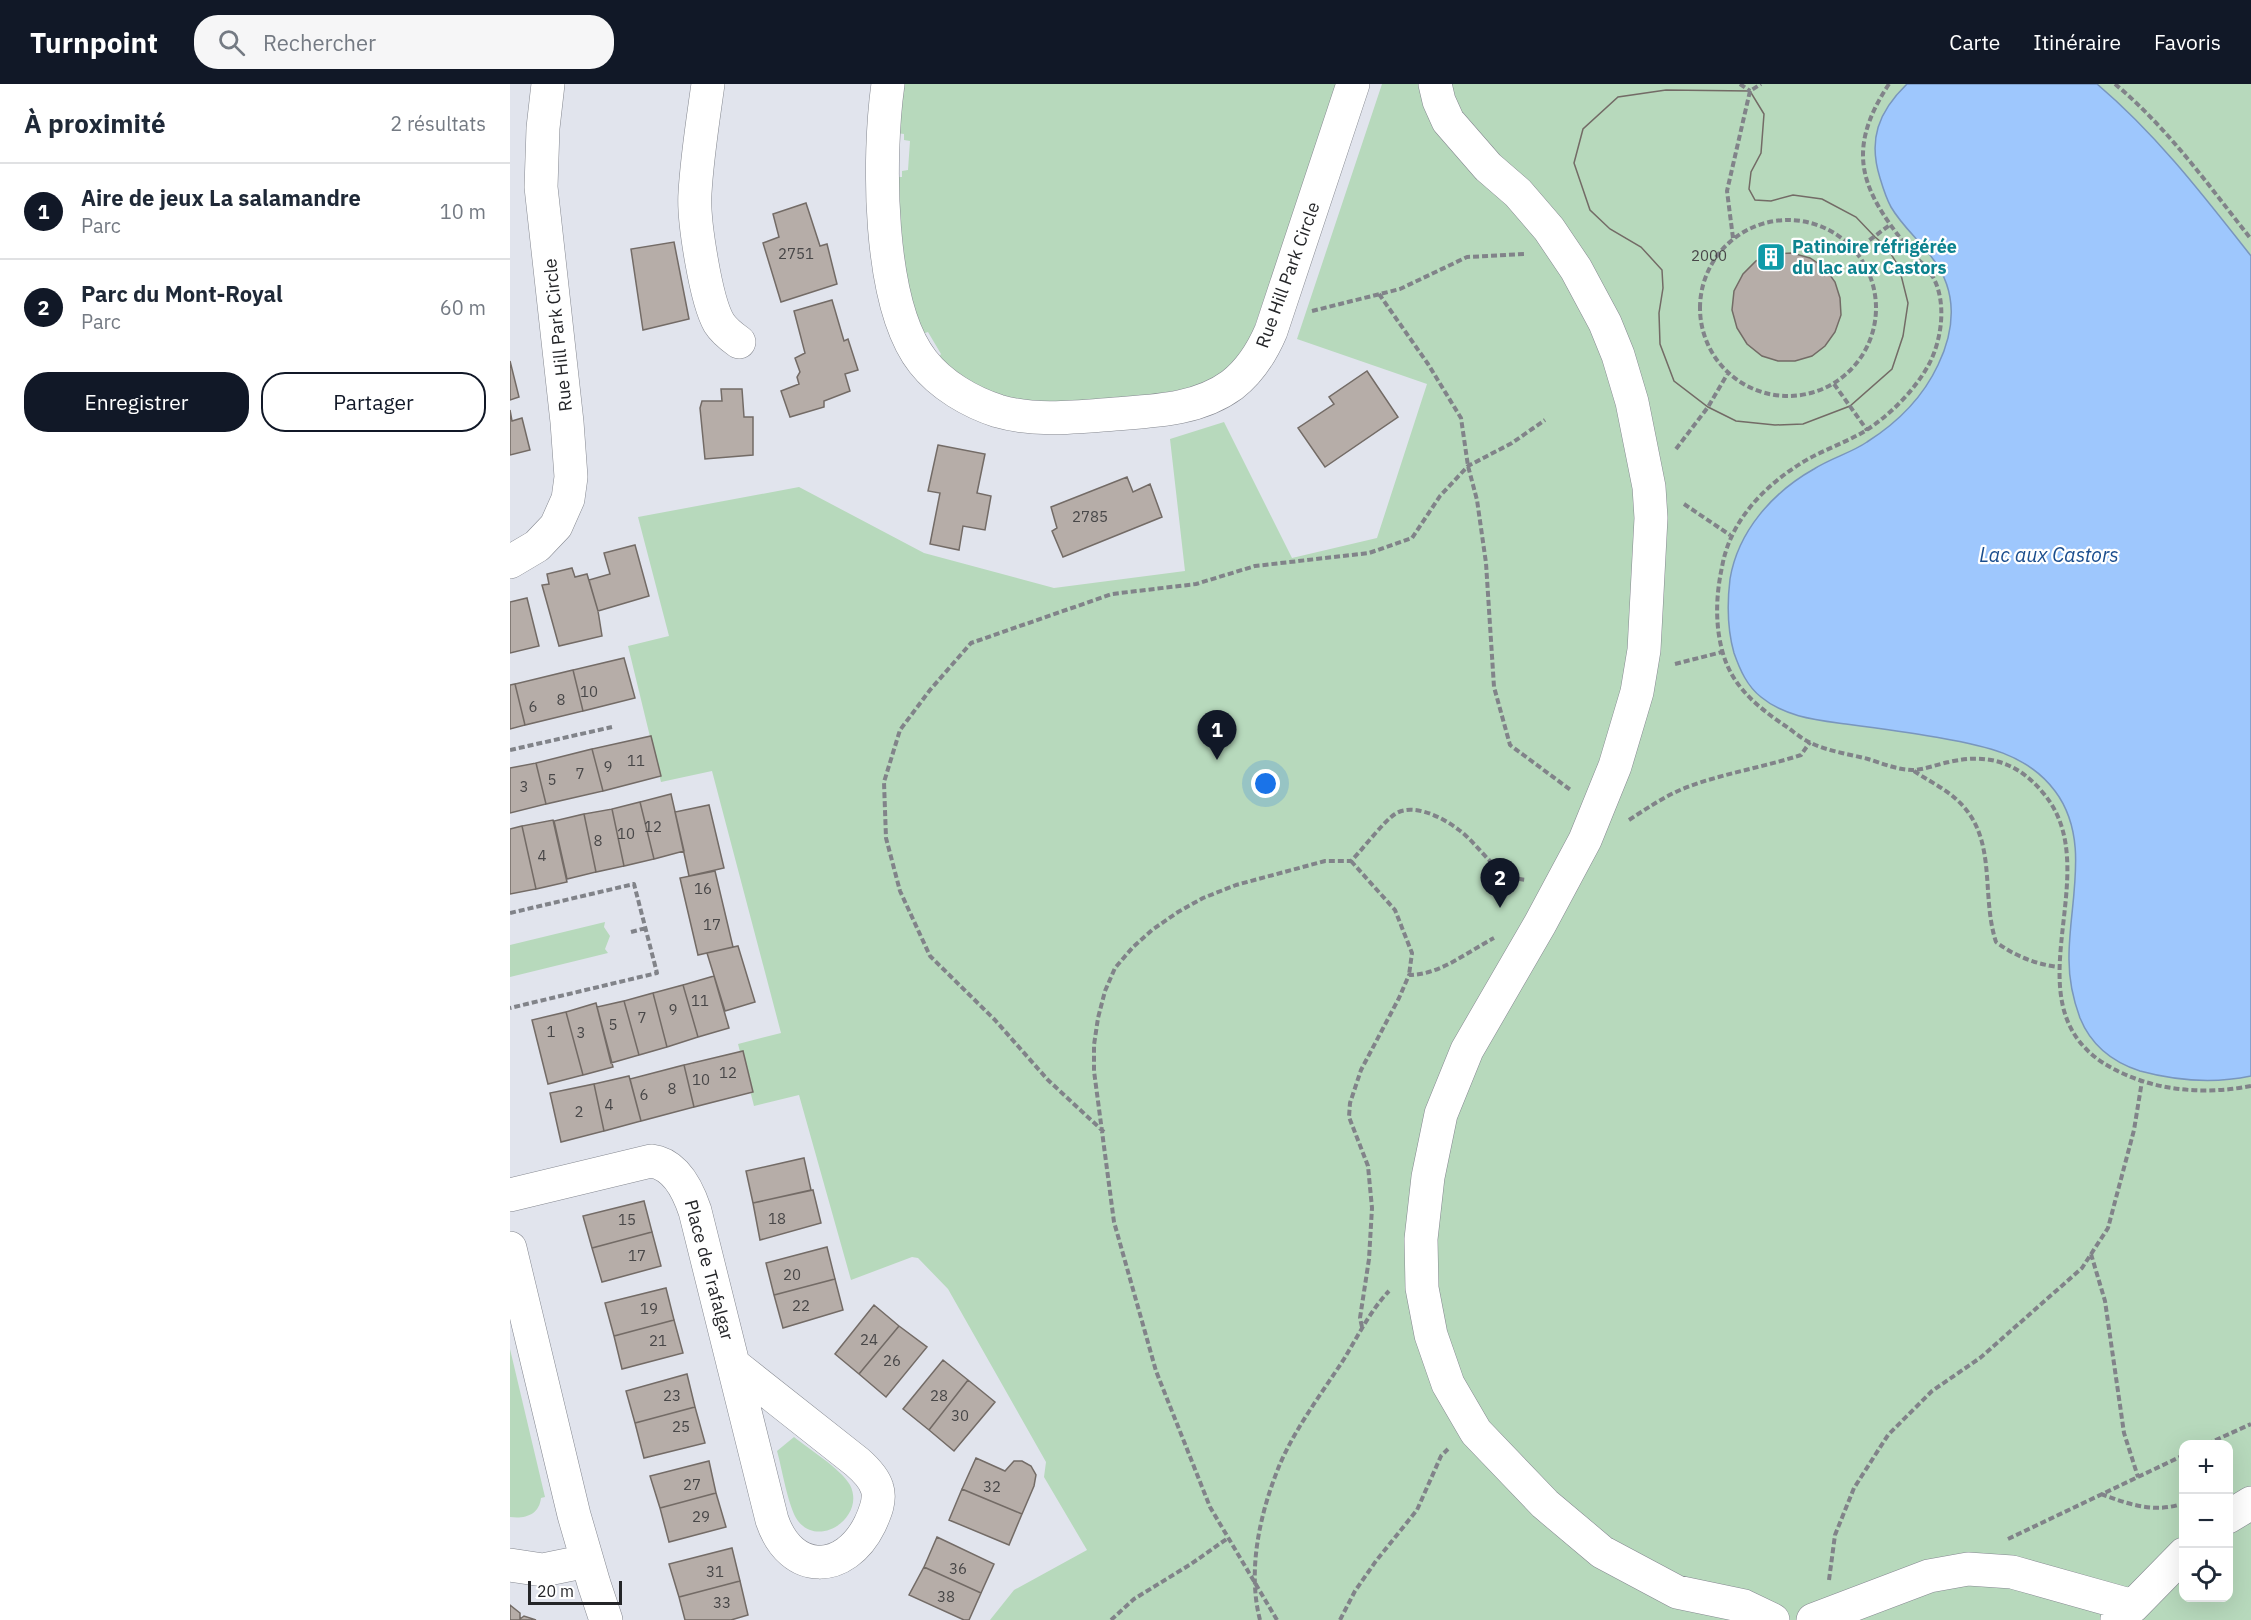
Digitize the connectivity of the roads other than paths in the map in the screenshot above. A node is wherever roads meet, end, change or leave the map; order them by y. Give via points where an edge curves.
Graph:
1 (548, 84) edge
2 (708, 84) edge
3 (888, 84) edge
4 (1353, 84) edge
5 (1435, 84) edge
6 (739, 342) dead end
7 (510, 562) edge
8 (510, 1195) edge
9 (510, 1248) edge
10 (733, 1364) junction
11 (2251, 1503) edge
12 (2233, 1514) edge
13 (2179, 1559) edge
14 (587, 1561) junction
15 (510, 1565) edge
16 (2124, 1613) edge
17 (1819, 1617) edge
18 (606, 1620) edge
19 (1773, 1620) edge

1 - 7 street, Rue Hill Park Circle via 542,187 571,477 568,499 556,526 530,551
2 - 6 street via 695,215 715,314 724,330
3 - 4 street, Rue Hill Park Circle via 883,186 897,310 910,343 924,363 960,393 999,411 1044,418 1191,405 1230,386 1250,367 1265,343 1279,306
5 - 19 street via 1448,121 1549,229 1601,314 1618,355 1657,485 1651,518 1644,650 1637,692 1615,766 1585,840 1467,1050 1441,1113 1426,1189 1420,1267 1431,1335 1448,1384 1476,1432 1545,1504 1602,1552 1677,1592 1744,1606
8 - 10 street, Place de Trafalgar via 651,1161 669,1168 690,1196
9 - 14 street
10 - 10 street, Place de Trafalgar via 778,1535 790,1551 807,1561 843,1556 856,1547 876,1511 878,1492 874,1481 857,1462
11 - 12 street
13 - 16 street
14 - 15 street via 543,1570
14 - 18 street
16 - 17 street via 2012,1572 1968,1569 1929,1576

